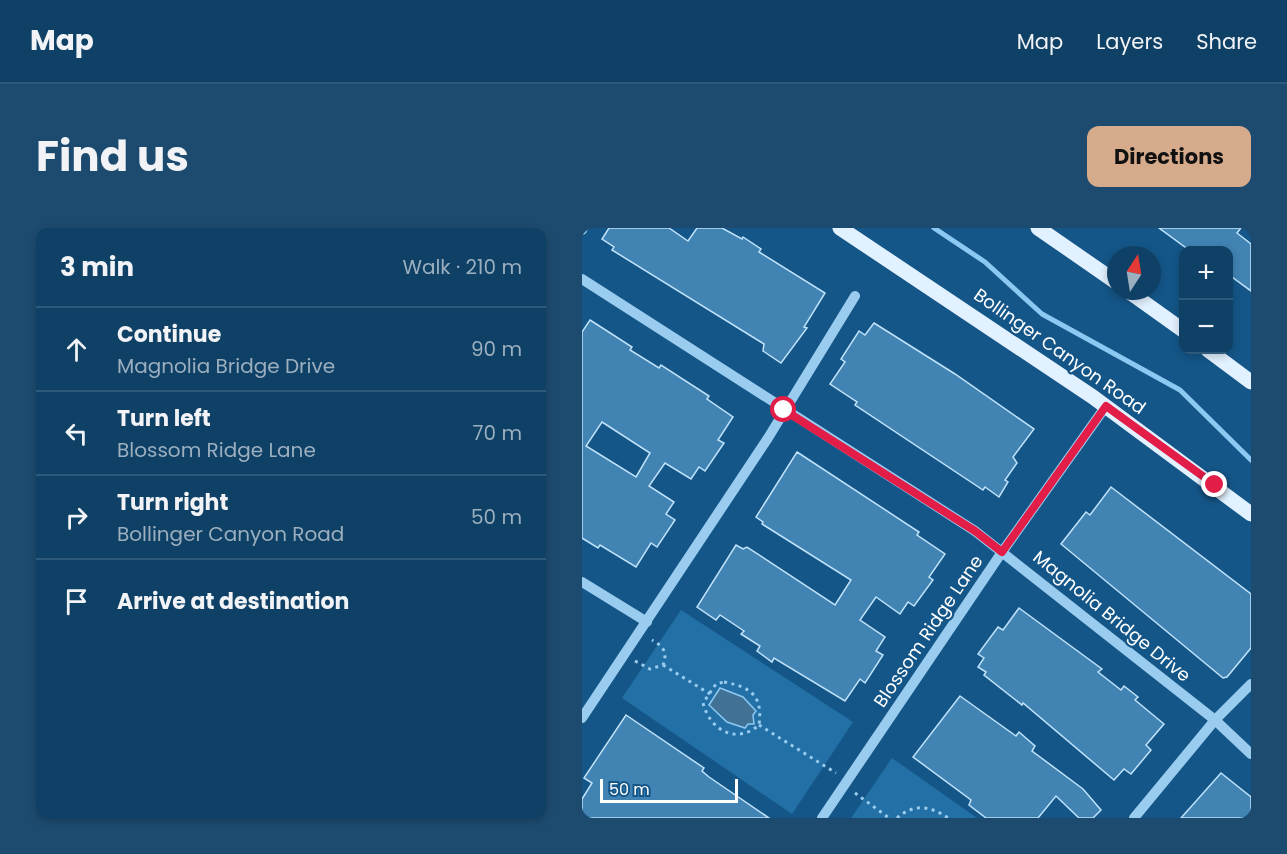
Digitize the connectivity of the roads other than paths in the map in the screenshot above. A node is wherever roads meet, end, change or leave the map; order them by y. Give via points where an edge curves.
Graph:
1 (840, 228) edge
2 (1038, 228) edge
3 (1107, 276) edge
4 (582, 279) edge
5 (855, 296) dead end
6 (1141, 300) edge
7 (1179, 327) edge
8 (1213, 354) edge
9 (1251, 382) edge
10 (1106, 406) junction
11 (784, 410) junction
12 (1251, 514) edge
13 (1002, 552) junction
14 (582, 582) edge
15 (647, 622) junction
16 (1251, 684) edge
17 (582, 718) edge
18 (1215, 720) junction
19 (1251, 754) edge
20 (822, 818) edge
21 (1134, 818) edge

1 - 10 main road, Bollinger Canyon Road
2 - 3 main road
4 - 11 street, Magnolia Bridge Drive
5 - 11 street
6 - 7 main road
8 - 9 main road
10 - 12 main road, Bollinger Canyon Road
10 - 13 street, Blossom Ridge Lane
11 - 13 street, Magnolia Bridge Drive
11 - 15 street
13 - 18 street, Magnolia Bridge Drive
13 - 20 street, Blossom Ridge Lane
14 - 15 street
15 - 17 street
16 - 18 street
18 - 19 street, Magnolia Bridge Drive
18 - 21 street

